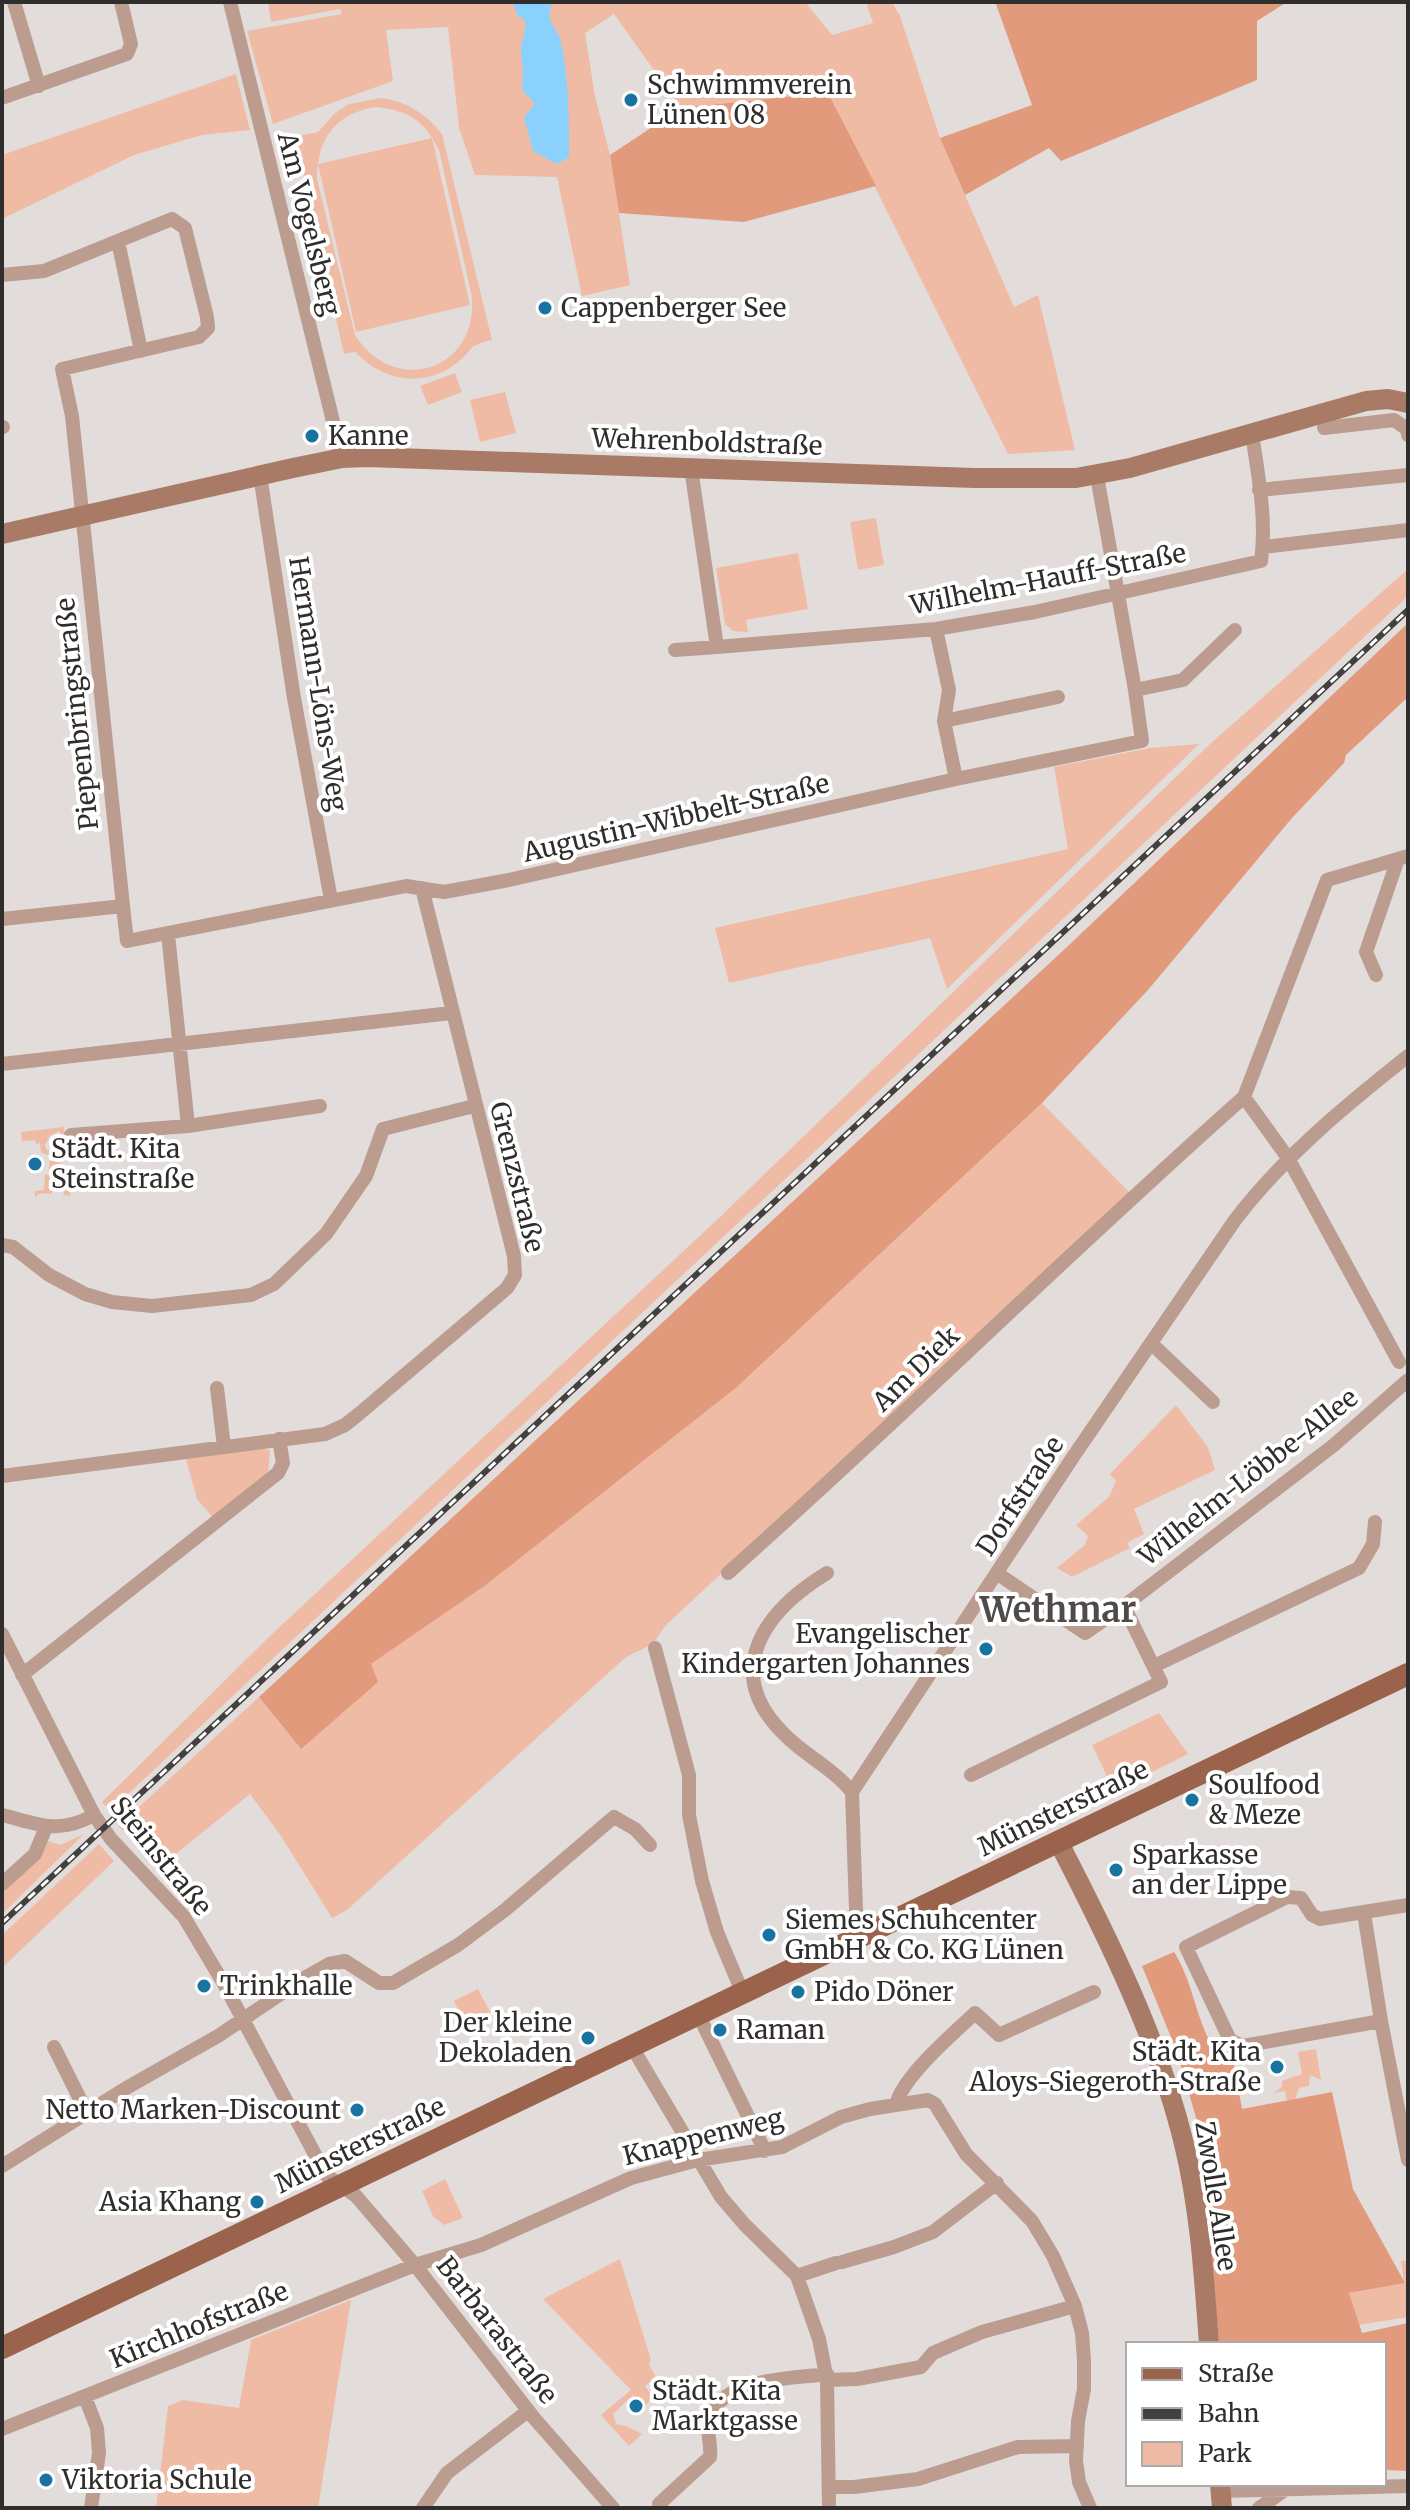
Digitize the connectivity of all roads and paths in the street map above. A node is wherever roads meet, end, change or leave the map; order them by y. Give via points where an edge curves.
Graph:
1 (14, 2) edge
2 (121, 2) edge
3 (230, 2) edge
4 (39, 86) junction
5 (2, 98) edge
6 (118, 241) junction
7 (2, 275) edge
8 (141, 351) junction
9 (1408, 403) edge
10 (1324, 428) dead end
11 (1252, 434) junction
12 (1408, 435) edge
13 (342, 458) junction
14 (691, 468) junction
15 (260, 475) junction
16 (1408, 475) edge
17 (1097, 476) junction
18 (1259, 490) junction
19 (81, 516) junction
20 (1408, 530) edge
21 (2, 534) edge
22 (1263, 547) junction
23 (1116, 593) junction
24 (936, 629) junction
25 (1235, 630) dead end
26 (717, 647) junction
27 (675, 650) dead end
28 (1135, 690) junction
29 (1058, 697) dead end
30 (944, 721) junction
31 (956, 779) junction
32 (1403, 858) edge
33 (422, 888) junction
34 (331, 900) junction
35 (123, 906) junction
36 (2, 919) edge
37 (168, 934) junction
38 (1376, 975) dead end
39 (451, 1013) junction
40 (180, 1043) junction
41 (1408, 1056) edge
42 (2, 1064) edge
43 (1244, 1097) junction
44 (320, 1106) dead end
45 (474, 1106) junction
46 (188, 1126) junction
47 (71, 1135) dead end
48 (1288, 1158) junction
49 (2, 1245) edge
50 (1152, 1344) junction
51 (1399, 1362) dead end
52 (1408, 1380) edge
53 (217, 1388) dead end
54 (1213, 1402) dead end
55 (279, 1439) junction
56 (224, 1447) junction
57 (2, 1476) edge
58 (1375, 1522) dead end
59 (728, 1573) dead end
60 (827, 1573) dead end
61 (998, 1574) junction
62 (1124, 1606) junction
63 (2, 1634) edge
64 (655, 1648) dead end
65 (1154, 1666) junction
66 (1408, 1674) edge
67 (22, 1675) junction
68 (971, 1775) dead end
69 (852, 1792) junction
70 (2, 1815) edge
71 (94, 1815) junction
72 (46, 1827) junction
73 (1058, 1841) junction
74 (650, 1845) dead end
75 (2, 1884) edge
76 (1408, 1905) edge
77 (1364, 1913) junction
78 (857, 1940) junction
79 (1094, 1992) dead end
80 (743, 1994) junction
81 (699, 2016) junction
82 (243, 2020) junction
83 (1381, 2021) junction
84 (54, 2047) dead end
85 (632, 2047) junction
86 (896, 2105) junction
87 (87, 2113) junction
88 (765, 2151) junction
89 (698, 2160) junction
90 (1408, 2160) edge
91 (2, 2166) edge
92 (997, 2183) junction
93 (340, 2185) junction
94 (415, 2265) junction
95 (797, 2276) junction
96 (1075, 2306) junction
97 (1209, 2342) edge
98 (2, 2348) edge
99 (827, 2377) junction
100 (85, 2397) junction
101 (528, 2411) junction
102 (2, 2429) edge
103 (1077, 2446) junction
104 (1386, 2485) edge
105 (1347, 2486) edge
106 (1408, 2486) edge
107 (829, 2487) junction
108 (1286, 2489) junction
109 (1221, 2494) edge
110 (659, 2504) dead end
111 (91, 2508) edge
112 (423, 2508) edge
113 (613, 2508) edge
114 (829, 2508) edge
115 (1090, 2508) edge
116 (1259, 2508) edge

1 - 4 street
2 - 4 street via 131,44 127,54
3 - 13 street, Am Vogelsberg
4 - 5 street
6 - 7 street via 44,271
6 - 8 street
6 - 8 street via 164,220 180,222 207,317 208,328 199,337
8 - 19 street, Piepenbringstraße via 62,369
9 - 11 street, Wehrenboldstraße via 1366,401
10 - 12 street via 1394,420
11 - 17 street, Wehrenboldstraße
11 - 18 street
13 - 14 street, Wehrenboldstraße
13 - 15 street, Wehrenboldstraße
14 - 17 street, Wehrenboldstraße via 1017,479
14 - 26 street
15 - 19 street, Wehrenboldstraße
15 - 34 street, Hermann-Löns-Weg
16 - 18 street
17 - 23 street, Augustin-Wibbelt-Straße
18 - 22 street
19 - 21 street, Wehrenboldstraße
19 - 35 street, Piepenbringstraße
20 - 22 street
22 - 23 street, Wilhelm-Hauff-Straße via 1261,561
23 - 24 street, Wilhelm-Hauff-Straße
23 - 28 street, Augustin-Wibbelt-Straße
24 - 26 street, Wilhelm-Hauff-Straße
24 - 30 street via 949,690
25 - 28 street via 1183,680
26 - 27 street, Wilhelm-Hauff-Straße
28 - 31 street, Augustin-Wibbelt-Straße via 1142,741
29 - 30 street
30 - 31 street
31 - 33 street, Augustin-Wibbelt-Straße via 548,872 444,892
32 - 38 street via 1366,952
32 - 43 street via 1327,880
33 - 34 street, Augustin-Wibbelt-Straße via 406,886
33 - 39 street, Grenzstraße
34 - 37 street, Augustin-Wibbelt-Straße
35 - 36 street
35 - 37 street, Augustin-Wibbelt-Straße via 127,941
37 - 40 street
39 - 40 street
39 - 45 street, Grenzstraße
40 - 42 street
40 - 46 street
41 - 48 street, Dorfstraße
43 - 48 street
43 - 59 street, Am Diek
44 - 46 street
45 - 49 street via 383,1129 366,1176 326,1234 274,1284 251,1295 152,1306 112,1302 85,1294
45 - 55 street, Grenzstraße via 515,1275 507,1288 345,1425 325,1434
46 - 47 street
48 - 50 street, Dorfstraße via 1235,1220
48 - 51 street
50 - 54 street
50 - 61 street, Dorfstraße
52 - 62 street, Wilhelm-Löbbe-Allee via 1334,1445
53 - 56 street
55 - 56 street, Grenzstraße
55 - 67 street via 283,1463 278,1473
56 - 57 street, Grenzstraße
58 - 65 street via 1373,1544 1359,1568
60 - 69 street via 800,1590 767,1623 756,1650 755,1678 774,1723
61 - 62 street, Wilhelm-Löbbe-Allee via 1085,1633
61 - 69 street, Dorfstraße
62 - 65 street
63 - 67 street, Steinstraße
64 - 80 street via 689,1775 689,1815 702,1881
65 - 68 street via 1161,1682
66 - 73 main road, Münsterstraße
67 - 71 street, Steinstraße
69 - 78 street
70 - 72 street
71 - 72 street via 69,1827
71 - 82 street, Steinstraße via 184,1917
72 - 75 street via 35,1854
73 - 78 main road, Münsterstraße
73 - 97 street, Zwolle Allee via 1124,1979 1175,2111 1198,2218
74 - 82 street via 614,1817 505,1910 393,1983 379,1983 345,1961 329,1964
76 - 77 street
77 - 83 street
77 - 83 street via 1320,1919 1301,1898 1287,1897 1186,1947 1230,2040 1243,2046
78 - 80 main road, Münsterstraße
79 - 86 street via 999,2035 975,2013 899,2092
80 - 81 main road, Münsterstraße
81 - 85 main road, Münsterstraße
81 - 88 street
82 - 87 street
82 - 93 street, Steinstraße via 326,2175
83 - 90 street
84 - 87 street
85 - 89 street
85 - 93 main road, Münsterstraße
86 - 88 street, Knappenweg via 841,2117
86 - 92 street, Knappenweg via 928,2100 935,2104 966,2154
87 - 91 street
88 - 89 street, Knappenweg
89 - 94 street, Knappenweg via 631,2178 481,2245
89 - 95 street via 721,2197
92 - 95 street via 933,2232
92 - 96 street via 1032,2221
93 - 94 street, Barbarastraße via 356,2196
93 - 98 main road, Münsterstraße
94 - 100 street, Kirchhofstraße
94 - 101 street, Barbarastraße
95 - 99 street
96 - 99 street via 982,2332 933,2353 921,2367 857,2379
96 - 103 street via 1084,2360
99 - 107 street
99 - 110 street via 750,2384 718,2404 708,2428 710,2457
100 - 102 street, Kirchhofstraße
100 - 111 street via 97,2428 99,2453
101 - 112 street via 447,2473
101 - 113 street, Barbarastraße
103 - 107 street via 1018,2447 918,2479
103 - 115 street via 1079,2482
104 - 106 street
105 - 108 street
107 - 114 street
108 - 109 street
108 - 116 street

